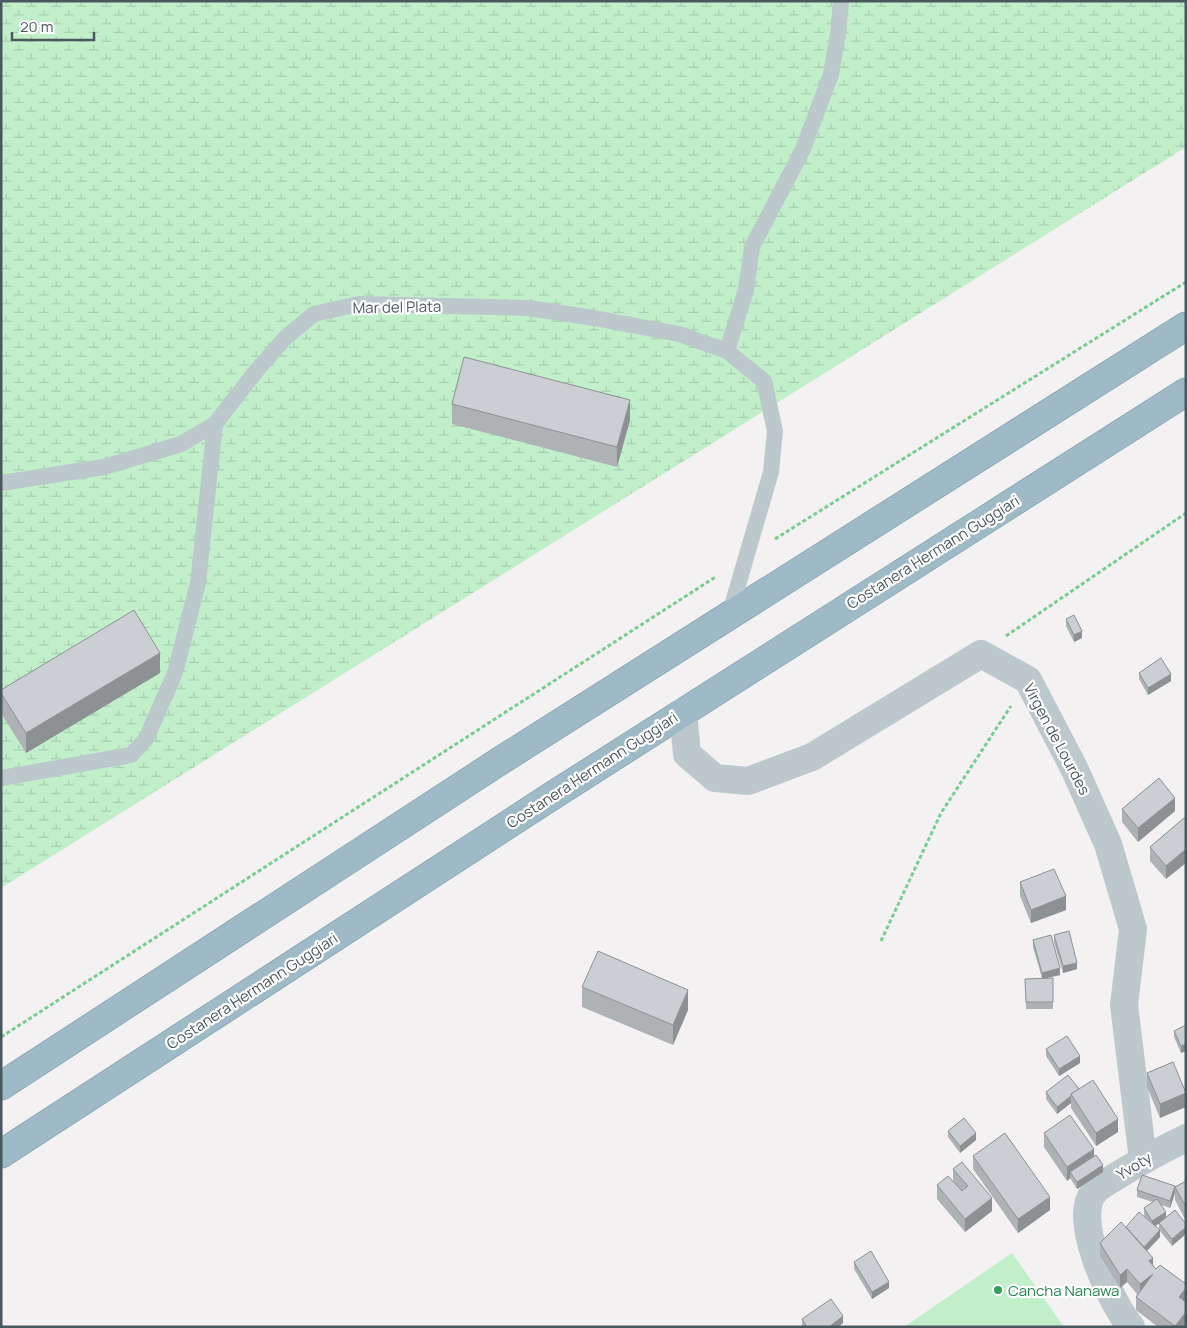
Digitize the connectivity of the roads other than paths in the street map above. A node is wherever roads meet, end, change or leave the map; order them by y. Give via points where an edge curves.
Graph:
1 (841, 1) edge
2 (1186, 326) edge
3 (727, 351) junction
4 (1186, 392) edge
5 (215, 424) junction
6 (1, 483) edge
7 (729, 616) junction
8 (682, 712) junction
9 (1, 778) edge
10 (1, 1086) edge
11 (1186, 1138) edge
12 (1, 1154) edge
13 (1143, 1160) junction
14 (1131, 1327) edge

1 - 3 lane via 830,74 803,149 752,248 746,290
2 - 7 highway
3 - 5 lane, Mar del Plata via 679,334 528,308 359,304 314,314 286,337
3 - 7 lane, Mar del Plata via 764,381 775,431 771,472
4 - 8 highway, Costanera Hermann Guggiari
5 - 6 lane, Mar del Plata via 181,444 104,467
5 - 9 lane via 198,583 175,673 146,738 131,755
7 - 10 highway via 495,764
8 - 12 highway, Costanera Hermann Guggiari
8 - 13 street, Virgen de Lourdes via 687,754 715,778 748,781 812,757 981,654 1028,680 1074,768 1108,844 1133,929 1124,1006
11 - 13 street, Yvoty
13 - 14 street, Yvoty via 1096,1190 1088,1202 1090,1241 1118,1308

